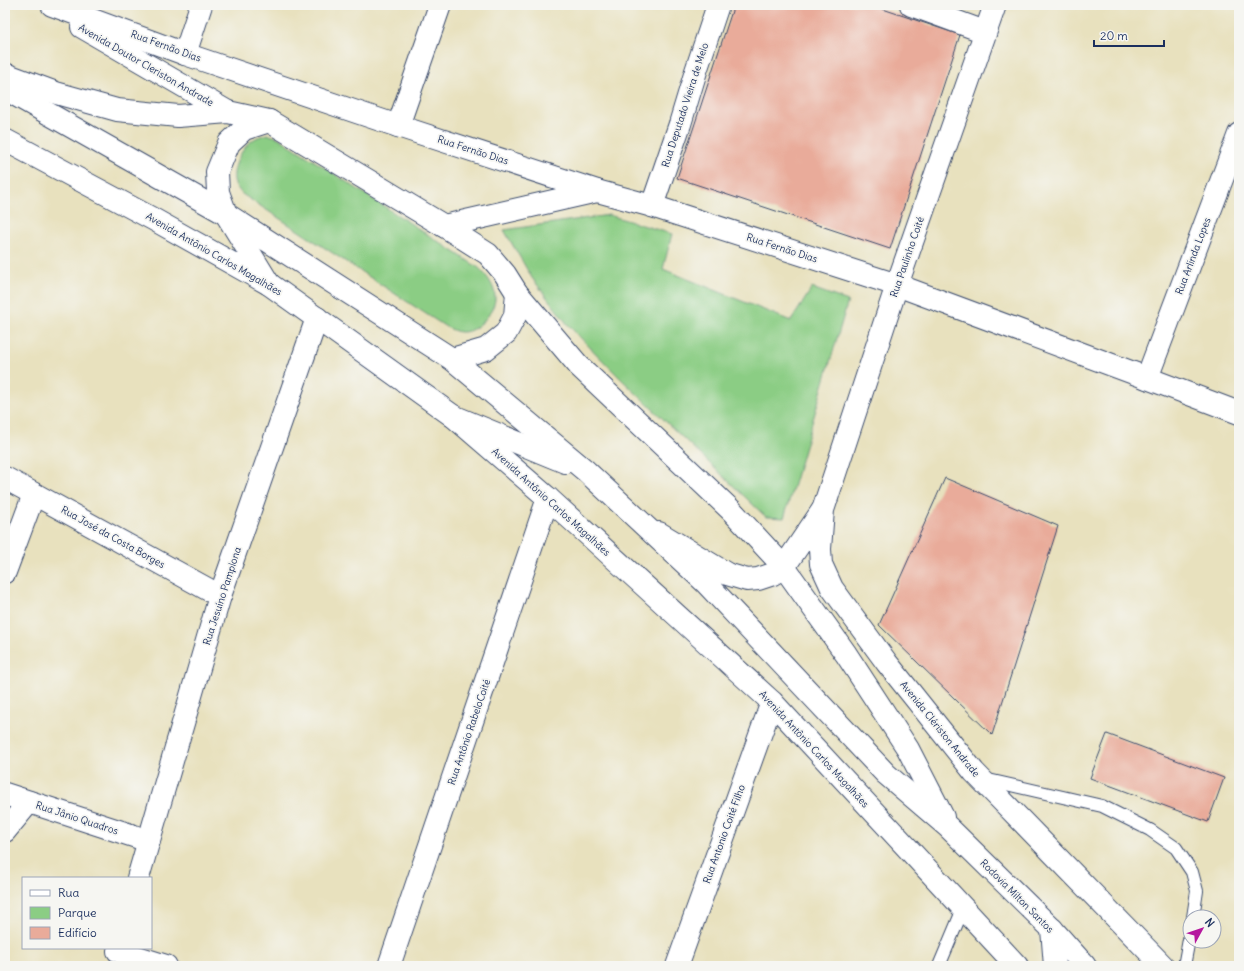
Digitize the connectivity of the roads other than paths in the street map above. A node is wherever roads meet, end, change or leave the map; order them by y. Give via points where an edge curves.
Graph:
1 (44, 5) edge
2 (52, 5) edge
3 (201, 5) edge
4 (440, 5) edge
5 (718, 5) edge
6 (912, 5) edge
7 (995, 5) edge
8 (985, 32) junction
9 (185, 54) junction
10 (5, 74) edge
11 (5, 89) edge
12 (228, 112) junction
13 (269, 121) junction
14 (398, 126) junction
15 (1239, 134) edge
16 (5, 140) edge
17 (597, 191) junction
18 (652, 206) junction
19 (226, 214) junction
20 (444, 226) junction
21 (269, 284) junction
22 (897, 285) junction
23 (517, 293) junction
24 (317, 318) junction
25 (452, 359) junction
26 (1148, 378) junction
27 (1239, 413) edge
28 (453, 416) junction
29 (586, 471) junction
30 (5, 478) edge
31 (34, 494) junction
32 (548, 498) junction
33 (823, 510) junction
34 (638, 520) junction
35 (784, 566) junction
36 (5, 572) edge
37 (220, 596) junction
38 (772, 702) junction
39 (980, 778) junction
40 (5, 794) edge
41 (29, 802) junction
42 (948, 827) junction
43 (5, 831) edge
44 (149, 841) junction
45 (138, 877) edge
46 (963, 908) junction
47 (1194, 909) edge
48 (1052, 929) junction
49 (1187, 949) edge
50 (116, 955) edge
51 (166, 966) edge
52 (389, 966) edge
53 (676, 966) edge
54 (939, 966) edge
55 (1017, 966) edge
56 (1055, 966) edge
57 (1085, 966) edge
58 (1163, 966) edge
59 (1184, 966) edge

1 - 12 main road, Avenida Doutor Cleriston Andrade
2 - 9 main road, Rua Fernão Dias
3 - 9 main road
4 - 14 main road
5 - 18 main road, Rua Deputado Vieira de Melo
6 - 8 main road
7 - 8 main road, Rua Paulinho Coité
8 - 22 main road, Rua Paulinho Coité
9 - 14 main road, Rua Fernão Dias
10 - 12 main road via 56,93 117,110 178,116
11 - 19 main road
12 - 13 main road
13 - 19 main road via 244,129 228,143 217,172 218,192
13 - 20 main road
14 - 17 main road, Rua Fernão Dias
15 - 26 main road, Rua Arlinda Lopes
16 - 21 main road, Avenida Antônio Carlos Magalhães
17 - 18 main road, Rua Fernão Dias
17 - 20 main road
18 - 22 main road, Rua Fernão Dias
19 - 21 main road
19 - 25 main road
20 - 23 main road via 488,254
21 - 24 main road, Avenida Antônio Carlos Magalhães
22 - 26 main road, Rua Fernão Dias
22 - 33 main road, Rua Paulinho Coité
23 - 25 main road via 515,316 506,333 486,350
23 - 35 main road via 579,366 732,511
24 - 28 main road, Avenida Antônio Carlos Magalhães
24 - 37 main road, Rua Jesuíno Pamplona
25 - 29 main road
26 - 27 main road, Rua Fernão Dias
28 - 29 main road
28 - 32 main road, Avenida Antônio Carlos Magalhães
29 - 34 main road
30 - 31 main road, Rua José da Costa Borges
31 - 36 main road
31 - 37 main road, Rua José da Costa Borges
32 - 38 main road, Avenida Antônio Carlos Magalhães
32 - 52 main road, Rua Antônio RabeloCoité
33 - 35 main road
33 - 39 main road, Avenida Clériston Andrade via 821,564 832,588 887,663
34 - 35 main road via 727,574 747,580 758,579 773,574
34 - 42 main road via 706,584 886,774
35 - 42 main road via 908,749
37 - 44 main road, Rua Jesuíno Pamplona
38 - 46 main road, Avenida Antônio Carlos Magalhães
38 - 53 main road, Rua Antonio Coité Filho
39 - 47 lane via 1102,806 1150,830 1176,848 1192,872 1197,891
39 - 58 main road, Avenida Clériston Andrade
40 - 41 main road, Rua Jânio Quadros
41 - 43 main road
41 - 44 main road, Rua Jânio Quadros
42 - 48 main road, Rodovia Milton Santos
44 - 45 main road, Rua Jesuíno Pamplona
46 - 54 lane
46 - 55 main road, Avenida Antônio Carlos Magalhães
48 - 56 main road
48 - 57 main road, Rodovia Milton Santos
49 - 59 lane
50 - 51 main road

